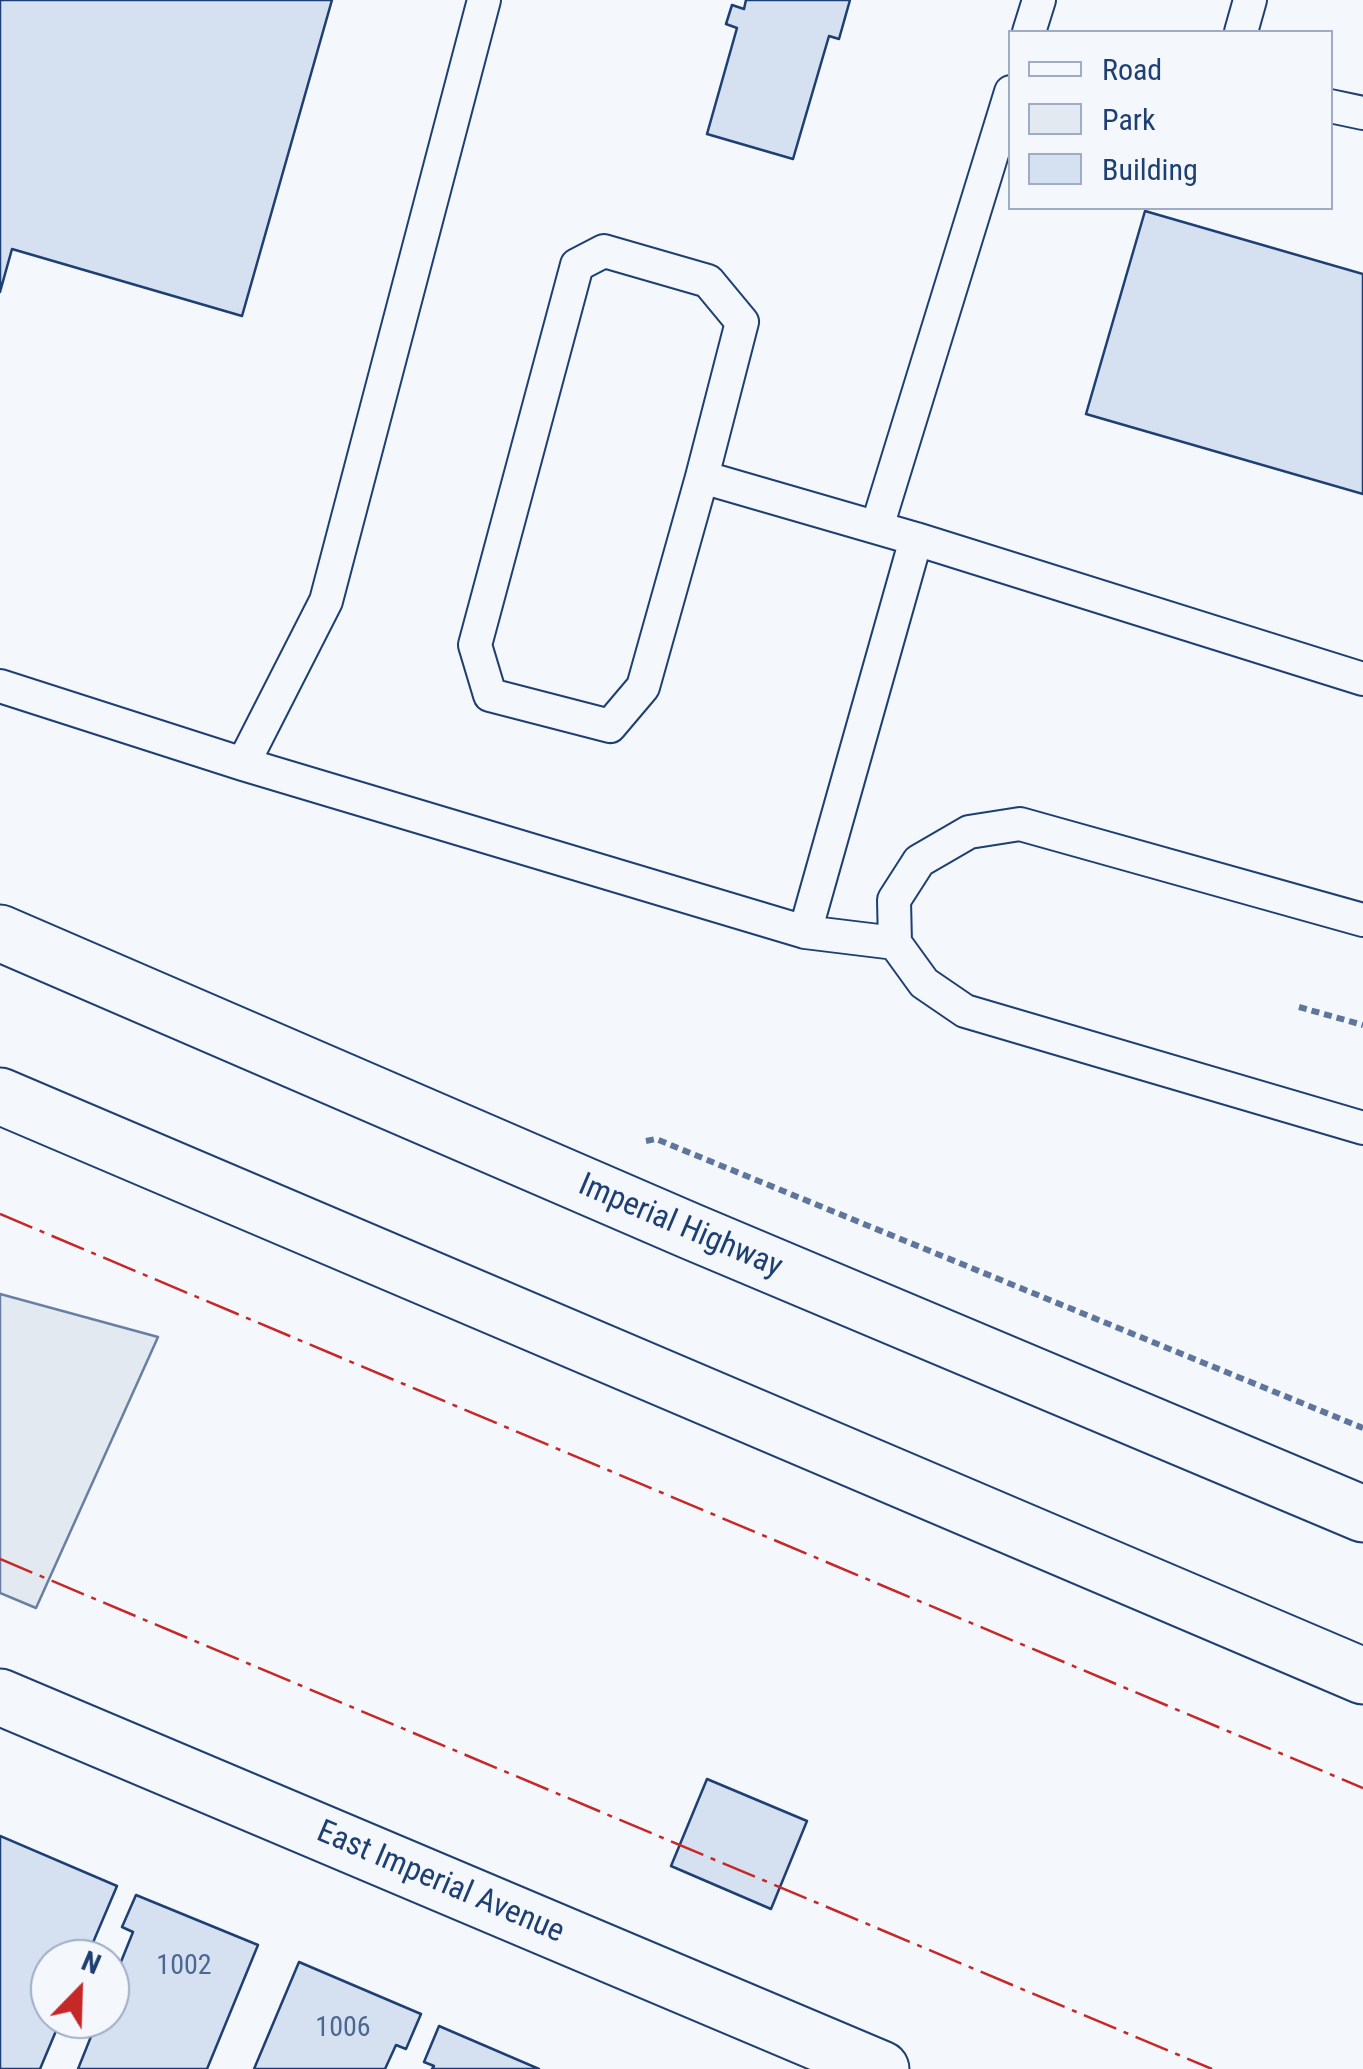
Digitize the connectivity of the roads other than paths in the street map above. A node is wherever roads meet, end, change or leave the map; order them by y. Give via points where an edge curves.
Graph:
1 (484, 0) edge
2 (1039, 0) edge
3 (1250, 0) edge
4 (1030, 30) edge
5 (1242, 30) edge
6 (1008, 98) edge
7 (1333, 107) edge
8 (1363, 114) edge
9 (702, 477) junction
10 (876, 527) junction
11 (916, 539) junction
12 (1363, 678) edge
13 (0, 686) edge
14 (243, 764) junction
15 (1363, 920) edge
16 (806, 932) junction
17 (0, 933) edge
18 (895, 943) junction
19 (0, 1096) edge
20 (1363, 1128) edge
21 (1363, 1514) edge
22 (1363, 1676) edge
23 (0, 1696) edge
24 (881, 2069) edge

1 - 14 lane via 326,601
2 - 4 lane
3 - 5 lane
6 - 10 lane
7 - 8 lane
9 - 9 lane via 644,687 610,726 490,694 475,644 577,264 604,251 708,281 742,322
9 - 10 lane
10 - 11 lane
11 - 12 lane
11 - 16 lane
13 - 14 lane
14 - 16 lane
15 - 18 lane via 1020,824 969,832 919,860 894,900
16 - 18 lane
17 - 21 main road, Imperial Highway
18 - 20 lane via 924,983 965,1011
19 - 22 main road
23 - 24 main road, East Imperial Avenue

